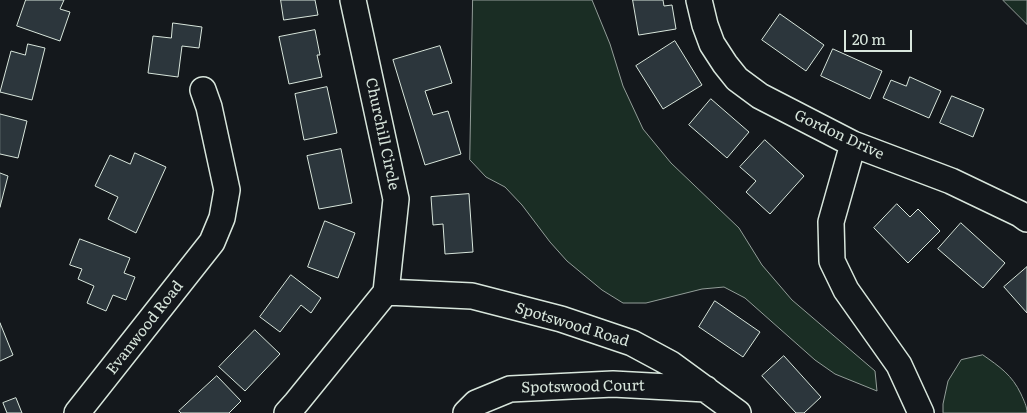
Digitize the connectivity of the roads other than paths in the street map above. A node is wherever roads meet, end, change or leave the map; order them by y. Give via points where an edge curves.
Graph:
1 (352, 0) edge
2 (699, 0) edge
3 (203, 90) dead end
4 (853, 144) junction
5 (1027, 219) edge
6 (386, 292) junction
7 (706, 389) junction
8 (77, 413) edge
9 (287, 413) edge
10 (466, 413) edge
11 (738, 413) edge
12 (921, 413) edge

1 - 6 street, Churchill Circle via 396,199
2 - 4 street, Gordon Drive via 712,44 737,79 760,96
3 - 8 street, Evanwood Road via 227,190 222,218 212,242
4 - 5 street, Gordon Drive via 951,181
4 - 12 street via 831,222 832,261 846,290 899,365
6 - 7 street, Spotswood Road via 472,296 561,319 632,344 671,364
6 - 9 street
7 - 10 street, Spotswood Court via 613,384 510,389 476,403
7 - 11 street, Spotswood Road

